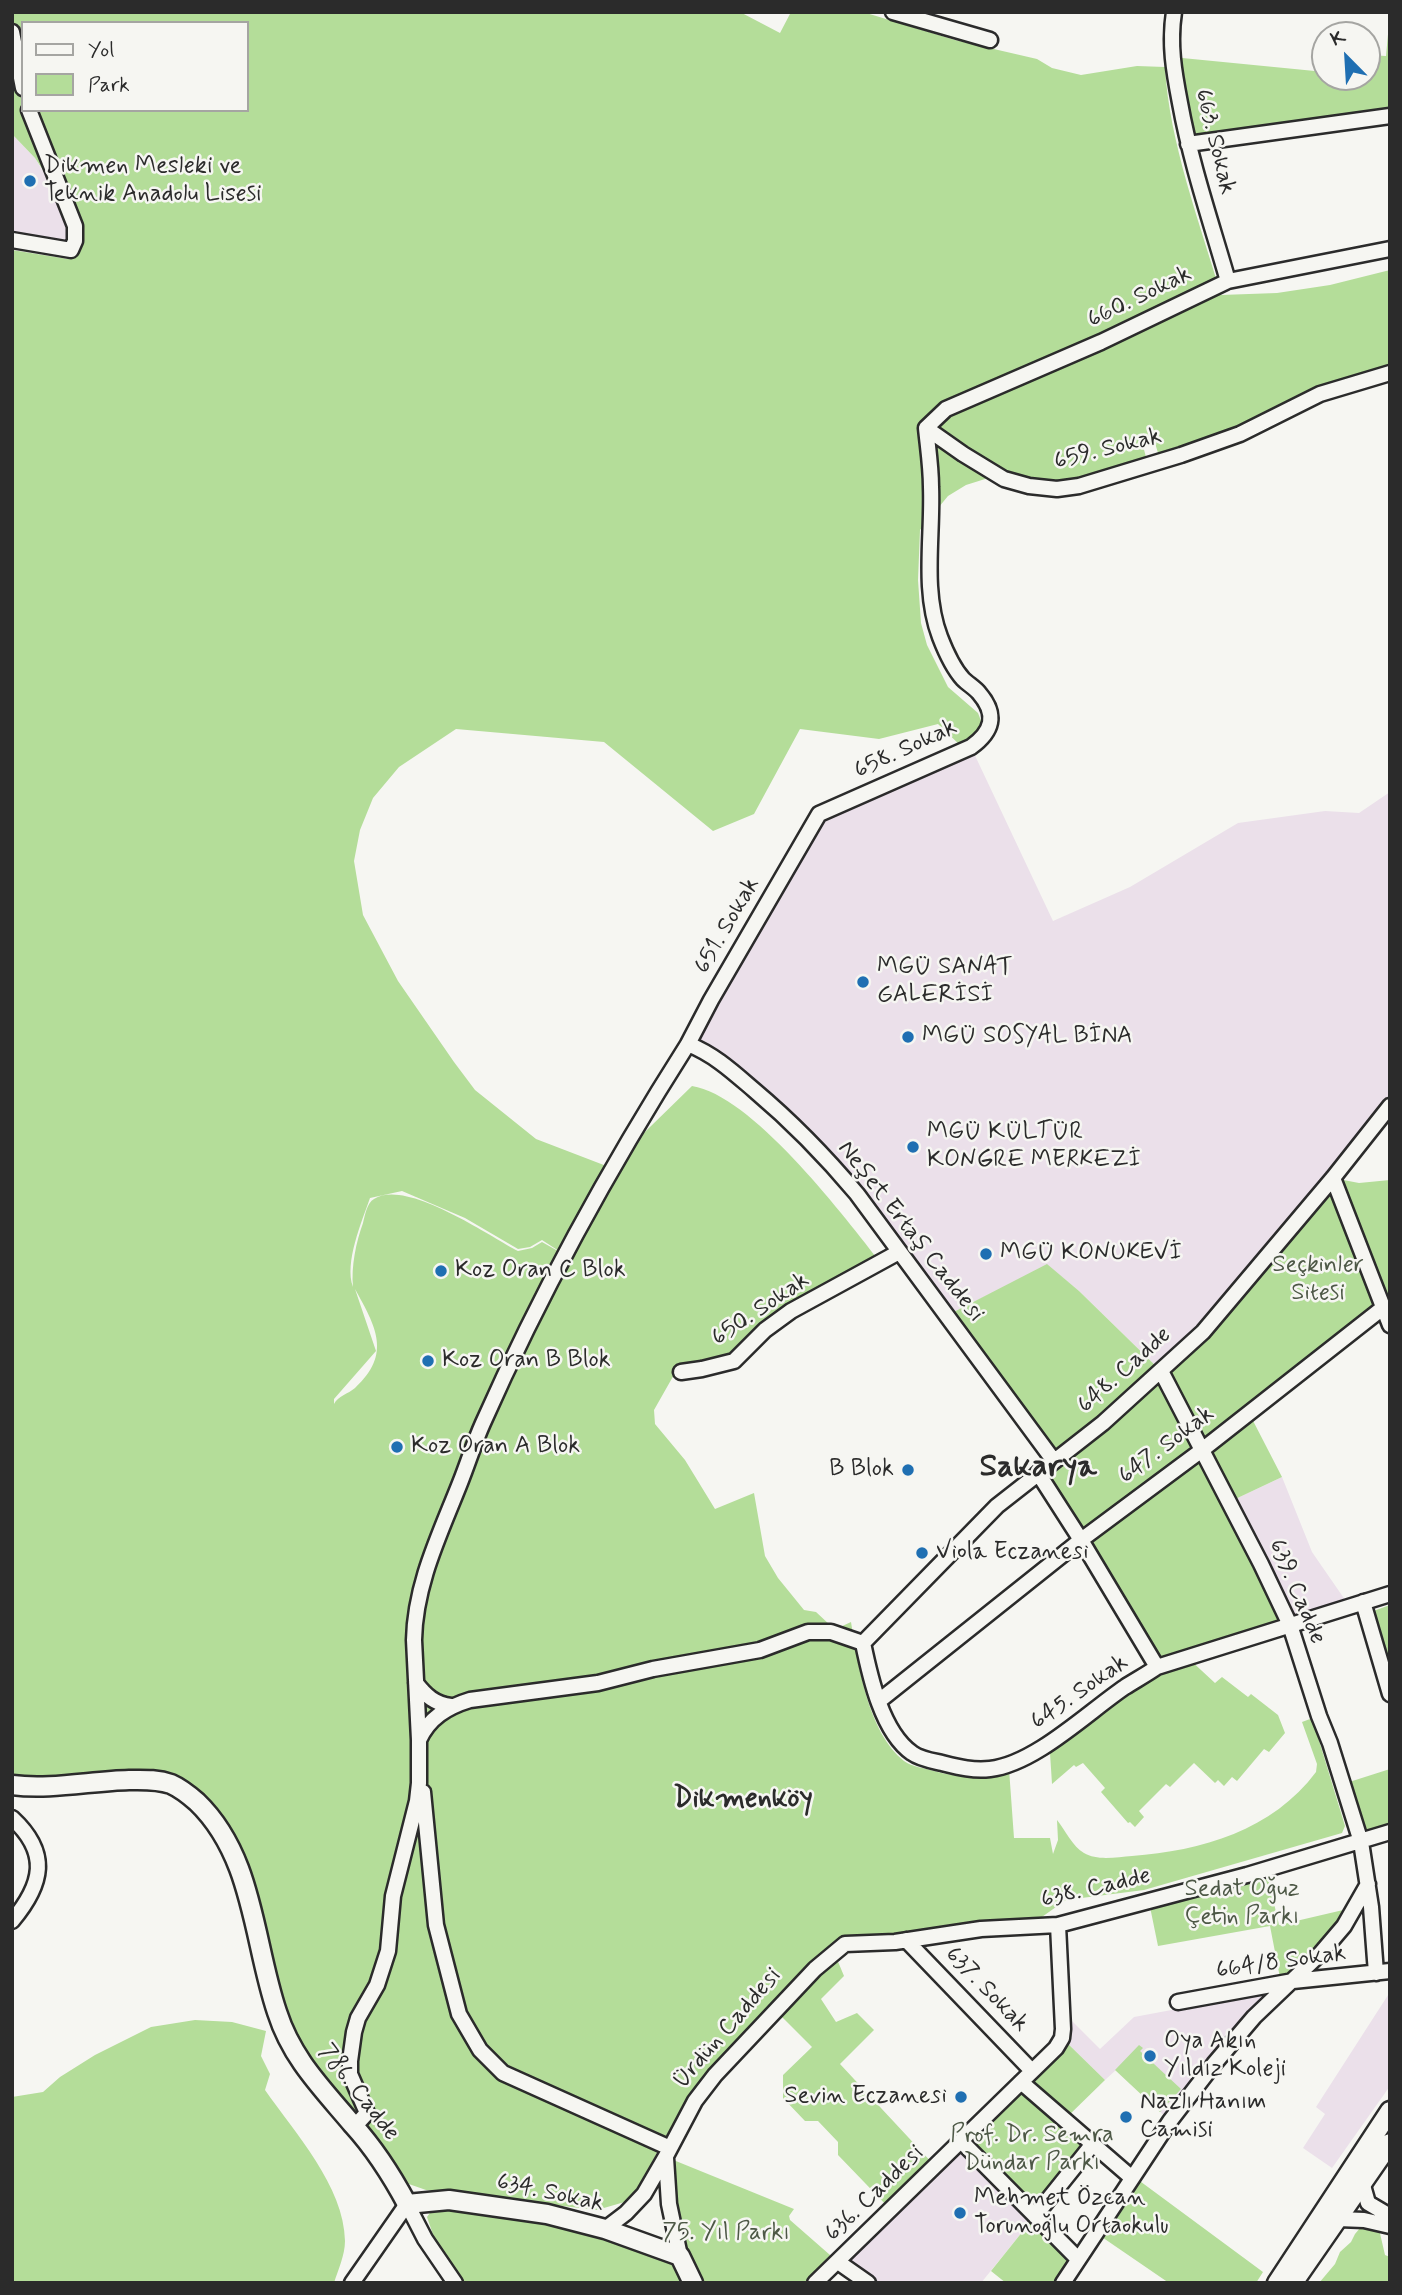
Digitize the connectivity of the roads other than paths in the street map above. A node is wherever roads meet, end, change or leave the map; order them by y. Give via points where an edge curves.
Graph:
1 (893, 12) edge
2 (1174, 12) edge
3 (12, 32) edge
4 (990, 40) dead end
5 (21, 78) edge
6 (30, 112) edge
7 (1390, 116) edge
8 (1188, 144) junction
9 (12, 240) edge
10 (1390, 249) edge
11 (1228, 281) junction
12 (1390, 373) edge
13 (926, 428) junction
14 (819, 814) joint
15 (688, 1044) junction
16 (1390, 1106) edge
17 (1333, 1178) junction
18 (899, 1252) junction
19 (1384, 1307) junction
20 (1390, 1325) edge
21 (1161, 1371) junction
22 (681, 1372) dead end
23 (1202, 1450) junction
24 (1054, 1461) junction
25 (1038, 1474) junction
26 (1081, 1539) junction
27 (1390, 1594) edge
28 (1363, 1602) junction
29 (1290, 1625) junction
30 (863, 1643) junction
31 (1157, 1667) junction
32 (416, 1684) junction
33 (1390, 1694) edge
34 (879, 1701) junction
35 (452, 1706) junction
36 (419, 1740) junction
37 (12, 1785) edge
38 (12, 1818) edge
39 (1390, 1832) edge
40 (1361, 1842) junction
41 (1368, 1884) junction
42 (12, 1921) edge
43 (1058, 1924) junction
44 (906, 1940) junction
45 (845, 1944) joint
46 (1383, 1972) edge
47 (1293, 1981) junction
48 (1178, 2002) dead end
49 (1032, 2071) junction
50 (1021, 2082) junction
51 (1390, 2111) edge
52 (355, 2126) junction
53 (961, 2141) junction
54 (1390, 2143) edge
55 (1092, 2145) junction
56 (668, 2152) junction
57 (1132, 2178) junction
58 (1363, 2182) junction
59 (407, 2204) junction
60 (1035, 2216) junction
61 (1338, 2219) junction
62 (1389, 2221) edge
63 (604, 2230) junction
64 (680, 2256) junction
65 (1078, 2259) junction
66 (838, 2262) junction
67 (1287, 2279) edge
68 (352, 2283) edge
69 (455, 2283) edge
70 (693, 2283) edge
71 (815, 2283) edge
72 (868, 2283) edge
73 (1063, 2283) edge

1 - 4 street
2 - 8 street, 663. Sokak via 1172,56
3 - 5 street
6 - 9 street via 75,226 75,241 71,250
7 - 8 street
8 - 11 street, 663. Sokak
10 - 11 street, 660. Sokak
11 - 13 street, 660. Sokak via 946,409
12 - 13 street, 659. Sokak via 1320,394 1240,434 1181,456 1056,489 1004,479
13 - 14 street, 658. Sokak via 934,614 962,677 986,704 989,729 971,747
14 - 15 street, 651. Sokak
15 - 18 street, Neşet Ertaş Caddesi via 708,1052 734,1072 802,1133 858,1194
15 - 32 street, 651. Sokak via 621,1152 542,1298 483,1422 421,1586 414,1618
16 - 17 street, 648. Cadde
17 - 19 street
17 - 21 street, 648. Cadde via 1203,1332
18 - 22 street, 650. Sokak via 791,1311 734,1361
18 - 24 street, Neşet Ertaş Caddesi
19 - 20 street
19 - 23 street, 647. Sokak
21 - 23 street, 639. Cadde
21 - 24 street, 648. Cadde
23 - 26 street, 647. Sokak
23 - 29 street, 639. Cadde
24 - 25 street, 648. Cadde
25 - 26 street
25 - 30 street, 648. Cadde via 997,1506
26 - 31 street
26 - 34 street, 647. Sokak
27 - 28 street, 645. Sokak
28 - 29 street, 645. Sokak
28 - 33 street
29 - 31 street, 645. Sokak
29 - 40 street, 639. Cadde
30 - 34 street, 645. Sokak
30 - 35 street via 831,1632 808,1632 760,1650
31 - 34 street, 645. Sokak via 1054,1740 992,1769 970,1769 914,1755 893,1733
32 - 35 street via 429,1698
32 - 36 street, 651. Sokak
35 - 36 street via 433,1720
36 - 52 street via 418,1792 393,1896 388,1951 354,2032 350,2074 367,2113
36 - 56 street via 436,1925 460,2014 480,2050 503,2073
37 - 52 main road, 786. Cadde via 143,1780 172,1784 193,1799 213,1820 236,1860 285,2034 322,2091
38 - 42 street via 34,1845 39,1870 30,1899
39 - 40 street, 638. Cadde
40 - 41 street, 639. Cadde
40 - 43 street, 638. Cadde
41 - 46 street, 639. Cadde
41 - 47 street via 1344,1926
43 - 44 street, 638. Cadde
43 - 49 street, 636. Caddesi via 1063,2033 1056,2048
44 - 45 street, 638. Cadde
44 - 49 street, 637. Sokak
45 - 56 street, Ürdün Caddesi via 815,1969 715,2075 695,2101
46 - 47 street, 664/8 Sokak
47 - 48 street, 664/8 Sokak
47 - 57 street via 1214,2064
49 - 50 street, 636. Caddesi
50 - 53 street, 636. Caddesi
50 - 55 street
51 - 67 main road
52 - 59 main road, 786. Cadde
53 - 60 street
53 - 66 street, 636. Caddesi
54 - 58 main road
55 - 57 street
55 - 60 street
56 - 63 street, Ürdün Caddesi via 639,2199
56 - 64 street via 669,2204
57 - 65 street
58 - 61 main road
58 - 62 street via 1368,2203
59 - 63 main road, 634. Sokak via 449,2200 547,2214
59 - 68 street
59 - 69 street
60 - 65 street
61 - 62 street
61 - 67 main road
63 - 64 main road, 634. Sokak
64 - 70 main road
65 - 73 street
66 - 71 street, 636. Caddesi
66 - 72 street

